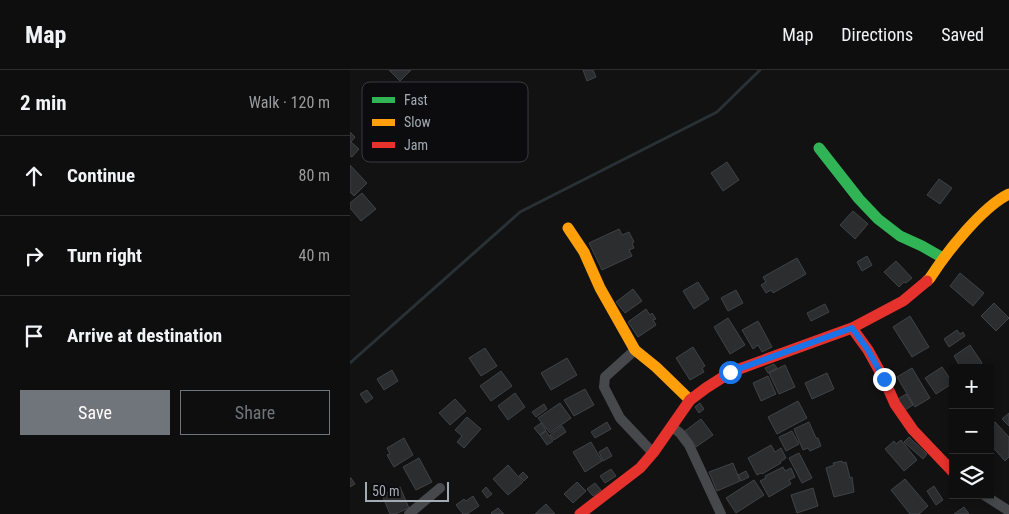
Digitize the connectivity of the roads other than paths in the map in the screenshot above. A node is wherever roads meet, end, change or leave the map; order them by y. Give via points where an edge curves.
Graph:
1 (819, 148) dead end
2 (1009, 194) edge
3 (568, 228) dead end
4 (943, 258) junction
5 (852, 328) junction
6 (635, 350) junction
7 (690, 400) junction
8 (672, 427) junction
9 (653, 453) junction
10 (949, 468) edge
11 (440, 488) dead end
12 (990, 499) edge
13 (1009, 512) edge
14 (409, 514) edge
15 (580, 514) edge
16 (721, 514) edge

1 - 4 street via 878,220 900,236
2 - 4 street via 977,220
3 - 6 street
4 - 5 street via 930,278 903,300
5 - 7 street via 730,372
5 - 10 street via 913,430
6 - 7 street
6 - 9 street via 605,377 604,388 620,418
7 - 8 street
8 - 9 street
8 - 16 street via 689,445
9 - 15 street via 640,468
11 - 14 street
12 - 13 street

